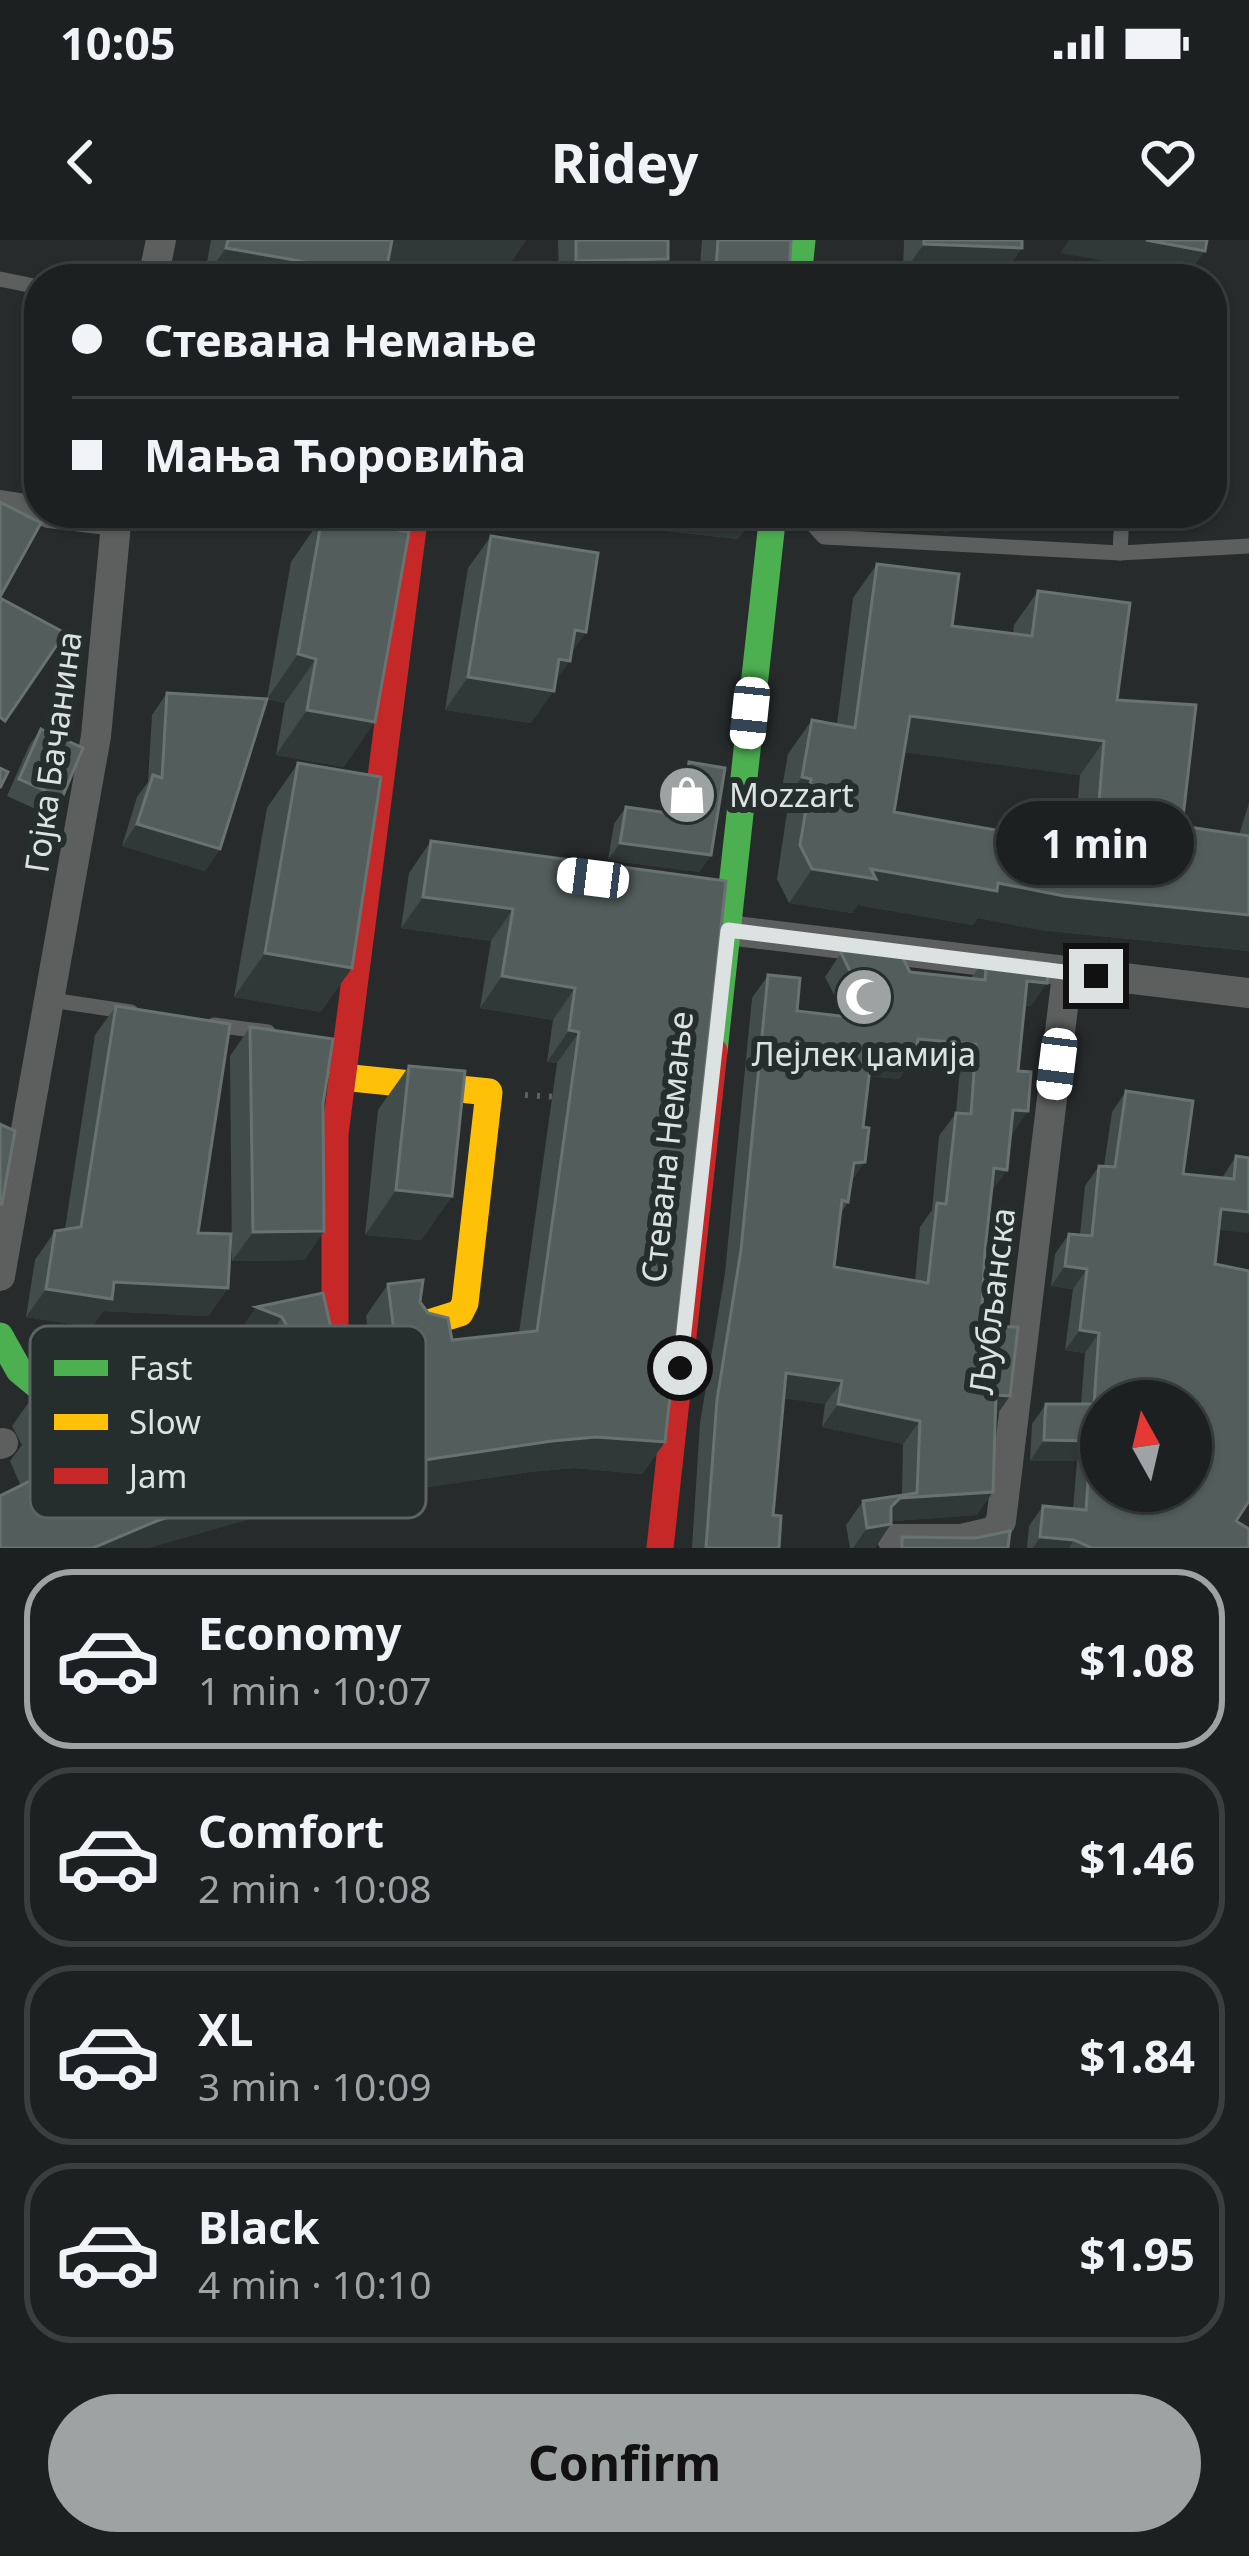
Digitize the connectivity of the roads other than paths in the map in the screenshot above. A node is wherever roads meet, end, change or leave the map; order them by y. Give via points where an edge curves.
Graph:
1 (116, 528) edge
2 (413, 528) edge
3 (771, 528) edge
4 (816, 528) edge
5 (1121, 528) edge
6 (1249, 546) edge
7 (1120, 554) junction
8 (728, 930) junction
9 (1067, 974) junction
10 (1249, 993) edge
11 (51, 1000) junction
12 (140, 1014) edge
13 (185, 1021) edge
14 (276, 1033) edge
15 (341, 1077) junction
16 (0, 1276) edge
17 (422, 1325) edge
18 (322, 1326) edge
19 (0, 1336) edge
20 (30, 1384) edge
21 (892, 1539) edge
22 (660, 1548) edge

1 - 11 street, Гојка Бачанина via 96,736
2 - 15 street via 334,1041
3 - 8 street, Стевана Немање via 719,895
4 - 7 lane via 824,536
5 - 7 lane
6 - 7 lane
8 - 9 street
8 - 22 street, Стевана Немање via 658,1455
9 - 10 street
9 - 21 street, Љубљанска via 1001,1521 980,1536
11 - 12 lane
11 - 16 street, Гојка Бачанина
13 - 14 lane
15 - 17 street via 489,1092 465,1303 460,1313
15 - 18 street
19 - 20 street

